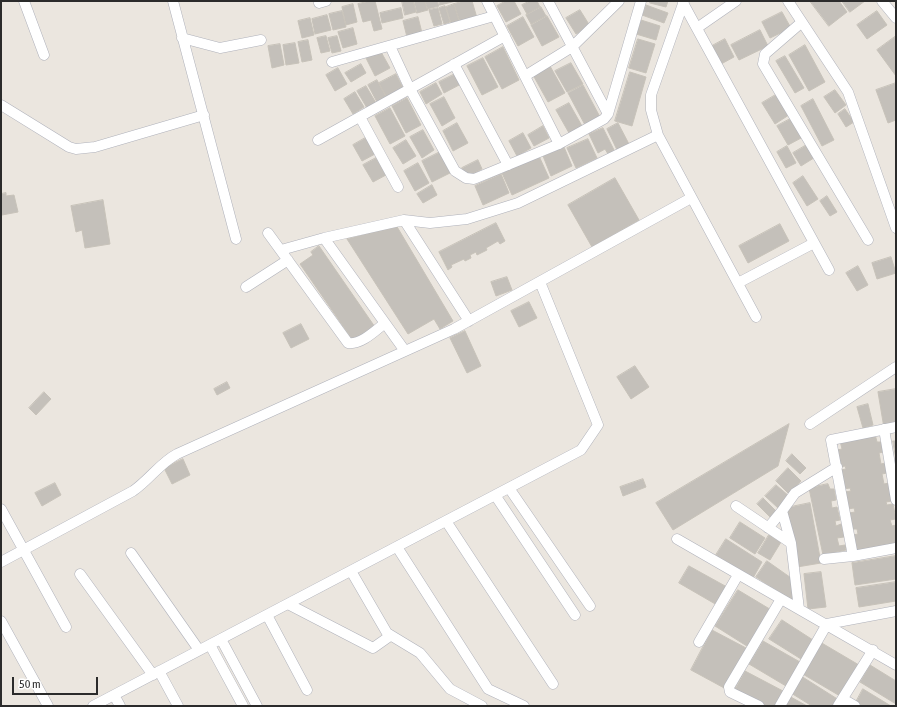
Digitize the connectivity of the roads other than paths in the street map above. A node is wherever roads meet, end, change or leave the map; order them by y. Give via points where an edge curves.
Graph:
1 (26, 1) edge
2 (173, 1) edge
3 (486, 1) edge
4 (548, 1) edge
5 (641, 1) edge
6 (736, 1) edge
7 (788, 1) edge
8 (882, 1) edge
9 (683, 2) edge
10 (613, 3) edge
11 (494, 16) junction
12 (896, 18) edge
13 (802, 22) junction
14 (697, 28) junction
15 (505, 36) junction
16 (182, 38) junction
17 (261, 40) dead end
18 (390, 46) junction
19 (572, 47) junction
20 (44, 55) dead end
21 (332, 62) dead end
22 (454, 64) junction
23 (524, 76) junction
24 (410, 89) junction
25 (1, 105) edge
26 (608, 114) junction
27 (204, 115) junction
28 (360, 117) junction
29 (658, 135) junction
30 (318, 140) dead end
31 (559, 144) junction
32 (508, 165) junction
33 (398, 187) dead end
34 (691, 198) junction
35 (404, 220) junction
36 (896, 228) edge
37 (268, 233) dead end
38 (324, 238) junction
39 (236, 239) dead end
40 (868, 240) dead end
41 (814, 243) junction
42 (281, 250) junction
43 (288, 260) junction
44 (829, 270) dead end
45 (540, 282) junction
46 (738, 283) junction
47 (246, 287) dead end
48 (756, 317) dead end
49 (469, 321) junction
50 (385, 323) junction
51 (405, 351) junction
52 (896, 367) edge
53 (810, 424) dead end
54 (896, 427) edge
55 (884, 429) junction
56 (836, 467) junction
57 (508, 488) junction
58 (495, 495) junction
59 (896, 500) edge
60 (736, 506) dead end
61 (1, 509) edge
62 (782, 511) junction
63 (446, 521) junction
64 (768, 528) junction
65 (677, 539) dead end
66 (791, 543) junction
67 (397, 546) junction
68 (896, 548) edge
69 (23, 550) junction
70 (132, 553) dead end
71 (853, 556) junction
72 (824, 559) dead end
73 (1, 562) edge
74 (351, 571) junction
75 (80, 574) dead end
76 (738, 575) junction
77 (781, 599) junction
78 (288, 604) junction
79 (590, 606) dead end
80 (799, 609) junction
81 (896, 611) edge
82 (267, 615) junction
83 (575, 615) dead end
84 (1, 621) edge
85 (827, 624) junction
86 (66, 627) dead end
87 (390, 636) junction
88 (221, 639) junction
89 (699, 642) dead end
90 (210, 645) junction
91 (199, 650) junction
92 (873, 650) junction
93 (896, 665) edge
94 (156, 673) junction
95 (553, 684) dead end
96 (307, 690) dead end
97 (114, 695) junction
98 (840, 702) edge
99 (48, 706) edge
100 (93, 706) edge
101 (120, 706) edge
102 (178, 706) edge
103 (243, 706) edge
104 (256, 706) edge
105 (482, 706) edge
106 (524, 706) edge
107 (760, 706) edge
108 (780, 706) edge
109 (855, 706) edge

1 - 20 street
2 - 16 street
3 - 11 street
4 - 19 street
5 - 26 street
6 - 14 street
7 - 13 street
8 - 12 street
9 - 14 street
9 - 29 street via 651,96 651,110
10 - 19 street
11 - 15 street
11 - 18 street
13 - 36 street via 848,92
13 - 40 street via 765,54 763,64
14 - 41 street
15 - 22 street
15 - 23 street
16 - 17 street via 220,48
16 - 27 street
18 - 21 street
18 - 24 street
19 - 23 street
19 - 26 street
22 - 24 street
22 - 32 street
23 - 31 street
24 - 28 street
24 - 32 street via 455,171 461,176 483,176
25 - 27 street via 76,149 94,147
26 - 31 street
27 - 39 street
28 - 30 street
28 - 33 street
29 - 34 street
29 - 35 street via 518,203 495,211 445,223
31 - 32 street
34 - 45 street
34 - 46 street
35 - 38 street
35 - 49 street
37 - 42 street
38 - 42 street
38 - 50 street
41 - 44 street
41 - 46 street
42 - 43 street
43 - 47 street
43 - 50 street via 348,343 359,342
45 - 49 street
45 - 57 street via 598,425 581,450
46 - 48 street
49 - 51 street
50 - 51 street
51 - 69 street via 177,454 164,461 133,491
52 - 53 street
54 - 55 street
55 - 56 street via 831,440
55 - 59 street
56 - 62 street via 795,493
56 - 71 street
57 - 58 street
57 - 79 street
58 - 63 street
58 - 83 street
60 - 64 street
61 - 69 street
62 - 64 street
62 - 66 street
63 - 67 street
63 - 95 street
64 - 66 street
65 - 76 street
66 - 80 street
67 - 74 street
67 - 106 street via 488,689
68 - 71 street
69 - 73 street
69 - 86 street
70 - 91 street
71 - 72 street
74 - 78 street
74 - 87 street
75 - 94 street
76 - 77 street
76 - 89 street
77 - 80 street
77 - 107 street via 729,687 730,692
78 - 82 street
78 - 87 street via 373,648
80 - 85 street
81 - 85 street
82 - 88 street
82 - 96 street
84 - 99 street
85 - 92 street
85 - 108 street
87 - 105 street via 420,653 450,689
88 - 90 street
88 - 104 street
90 - 91 street
90 - 103 street
91 - 94 street
92 - 93 street
92 - 98 street
94 - 97 street
94 - 102 street
97 - 100 street
97 - 101 street
98 - 109 street

